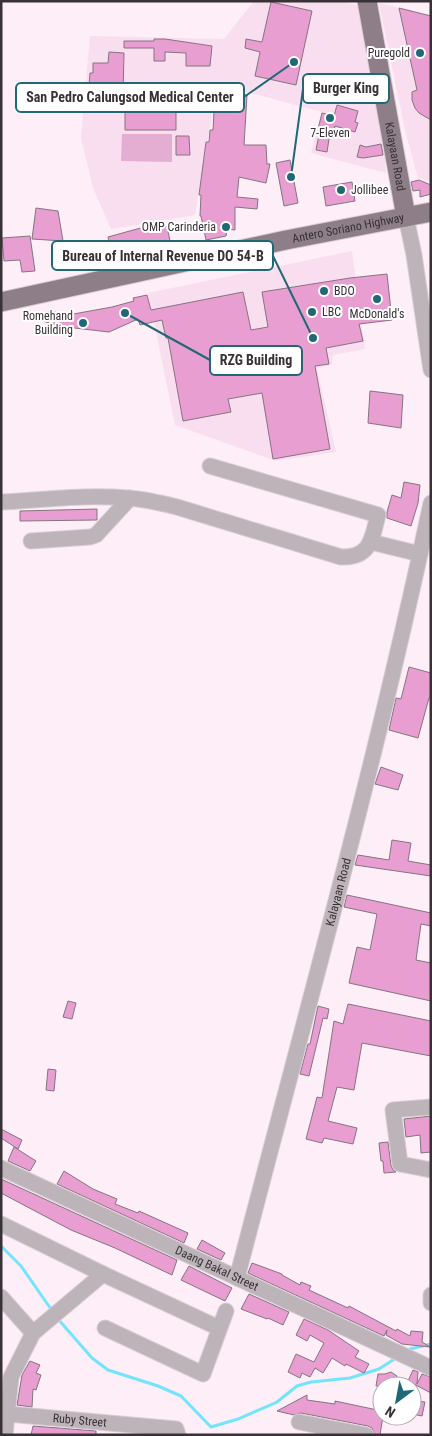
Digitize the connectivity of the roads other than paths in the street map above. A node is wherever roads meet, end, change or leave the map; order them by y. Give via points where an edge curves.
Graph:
1 (367, 1) edge
2 (431, 212) edge
3 (406, 217) junction
4 (1, 302) edge
5 (431, 370) edge
6 (210, 466) dead end
7 (130, 498) junction
8 (1, 502) edge
9 (431, 503) edge
10 (31, 541) dead end
11 (371, 542) junction
12 (420, 554) junction
13 (431, 1107) edge
14 (1, 1168) edge
15 (431, 1170) edge
16 (1, 1224) edge
17 (103, 1274) junction
18 (237, 1278) junction
19 (431, 1296) edge
20 (1, 1297) edge
21 (431, 1303) edge
22 (226, 1311) dead end
23 (105, 1328) dead end
24 (219, 1328) junction
25 (36, 1331) junction
26 (431, 1368) edge
27 (8, 1414) junction
28 (299, 1422) dead end
29 (123, 1429) edge
30 (5, 1435) edge
31 (178, 1435) edge
32 (366, 1435) edge

1 - 3 main road, Kalayaan Road
2 - 3 main road, Antero Soriano Highway
3 - 4 main road, Antero Soriano Highway
3 - 5 street, Kalayaan Road
6 - 11 street via 378,515
7 - 8 street
7 - 10 street via 90,537
7 - 11 street via 177,507 341,557 357,555
9 - 12 street, Kalayaan Road
11 - 12 street
12 - 18 street, Kalayaan Road via 344,870
13 - 15 street via 393,1110 400,1164
14 - 18 street, Daang Bakal Street
16 - 17 street
17 - 24 street
17 - 25 street
18 - 26 street, Daang Bakal Street
19 - 21 street
20 - 25 street
22 - 24 street
23 - 24 street via 204,1374
25 - 27 street via 11,1376
27 - 29 street, Ruby Street
27 - 30 street
28 - 32 street
29 - 31 street, Ruby Street via 176,1429

